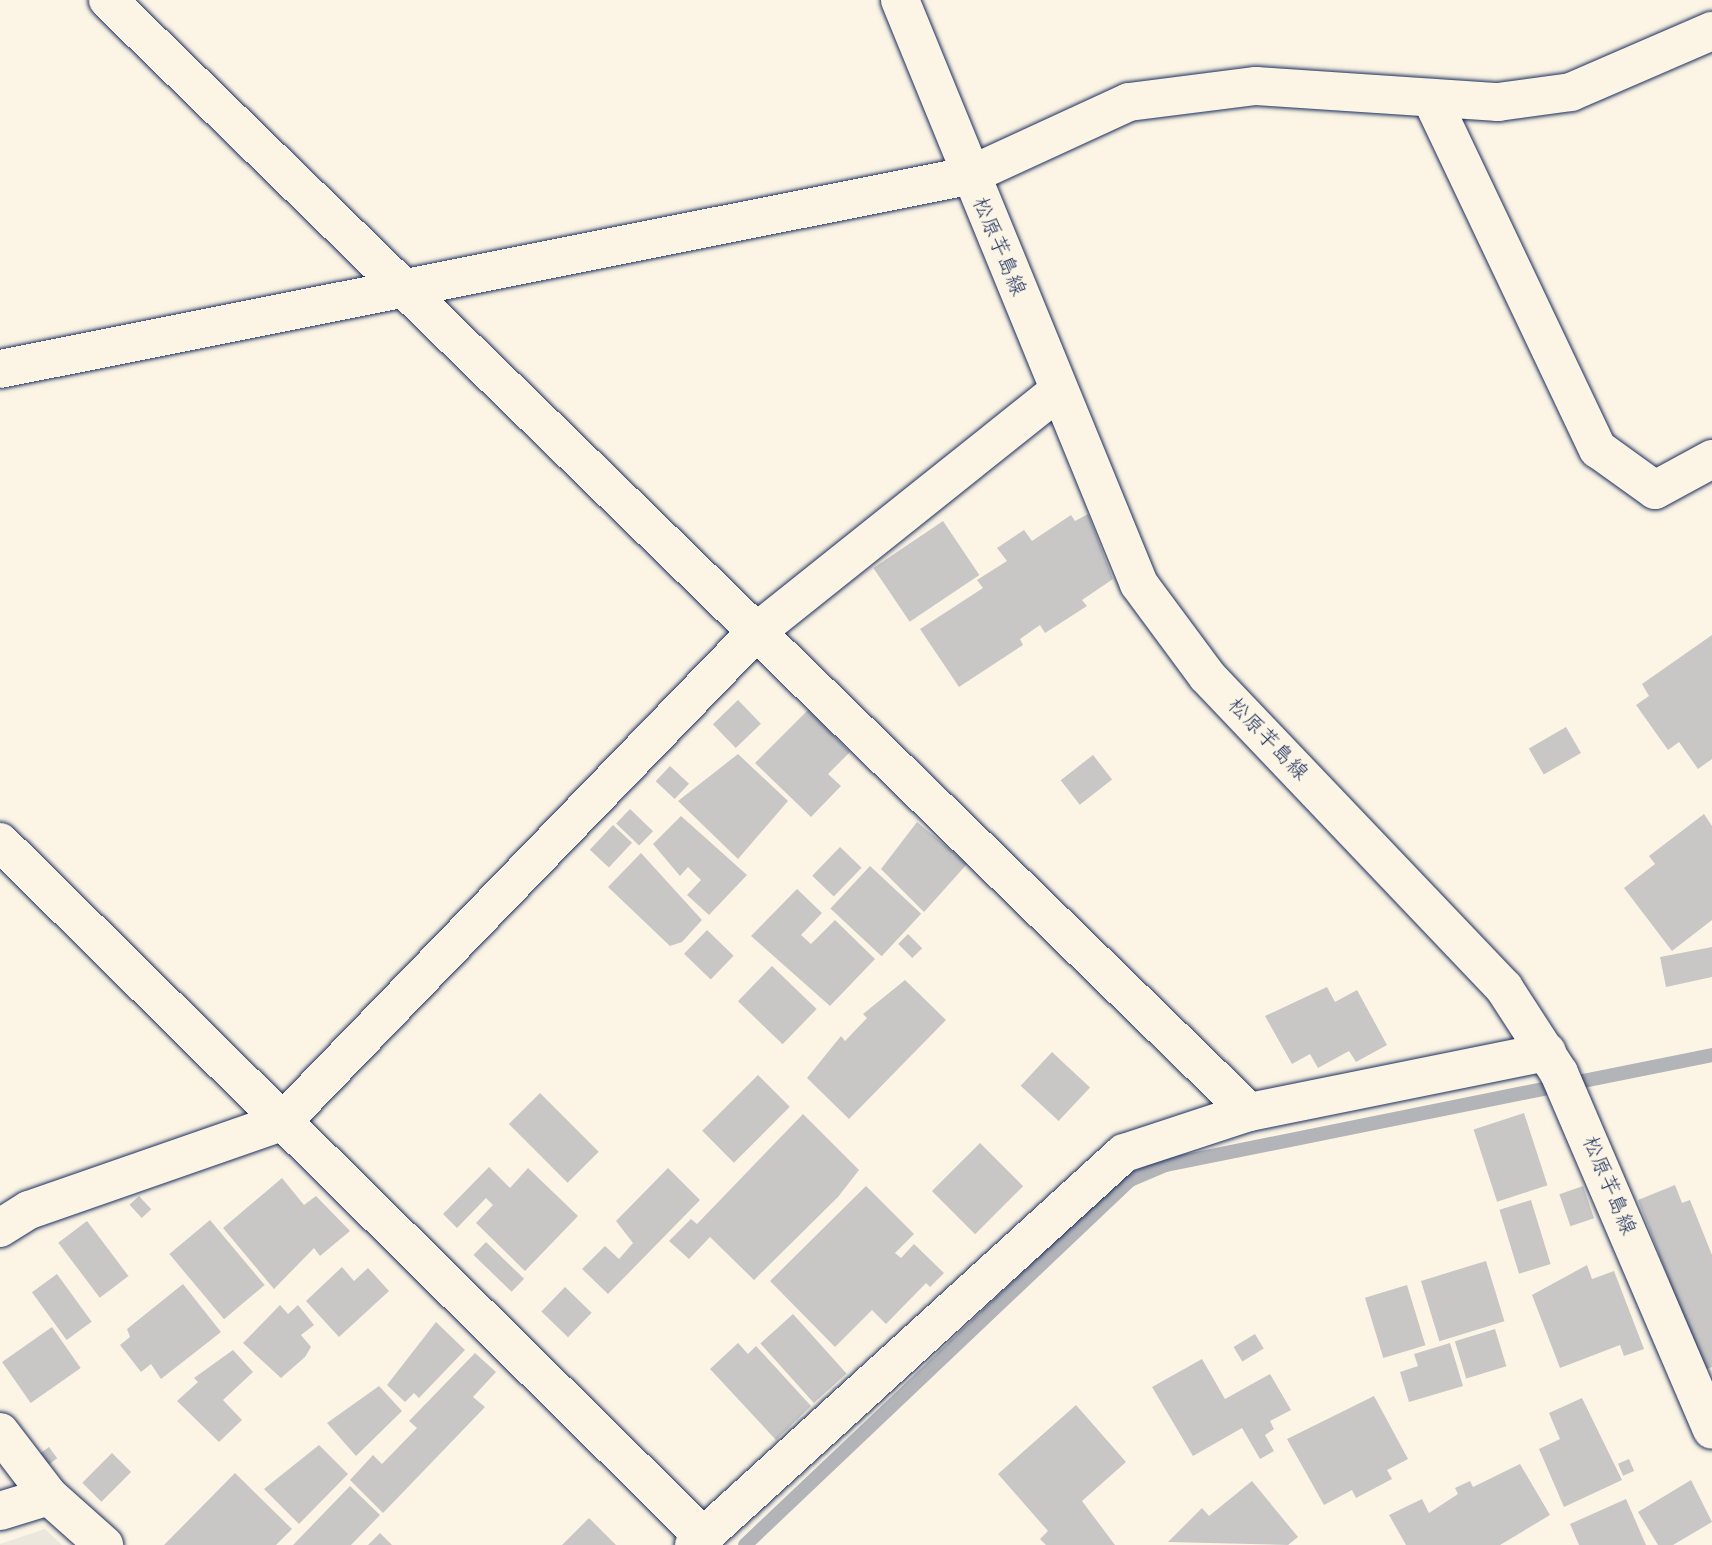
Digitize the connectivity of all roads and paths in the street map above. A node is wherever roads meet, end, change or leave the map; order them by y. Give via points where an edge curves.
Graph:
1 (108, 0) edge
2 (900, 0) edge
3 (1712, 31) edge
4 (1431, 98) junction
5 (968, 176) junction
6 (409, 292) junction
7 (0, 369) edge
8 (1059, 390) junction
9 (1712, 459) edge
10 (755, 633) junction
11 (0, 842) edge
12 (1559, 1075) junction
13 (1249, 1112) junction
14 (282, 1122) junction
15 (0, 1228) edge
16 (1712, 1430) edge
17 (0, 1432) edge
18 (50, 1496) junction
19 (0, 1511) edge
20 (703, 1542) edge
21 (104, 1545) edge

1 - 6 street
2 - 5 street, 松原芋島線
3 - 4 street via 1571,92 1498,102
4 - 5 street via 1256,86 1129,102
4 - 9 street via 1598,449 1655,490
5 - 6 street
5 - 8 street, 松原芋島線
6 - 7 street
6 - 10 street
8 - 10 street
8 - 12 street, 松原芋島線 via 1139,584 1207,676 1504,988
10 - 13 street
10 - 14 street
11 - 14 street
12 - 13 street
12 - 16 street, 松原芋島線
13 - 20 street via 1124,1153
14 - 15 street via 29,1210
14 - 20 street
17 - 18 street
18 - 19 street
18 - 21 street

